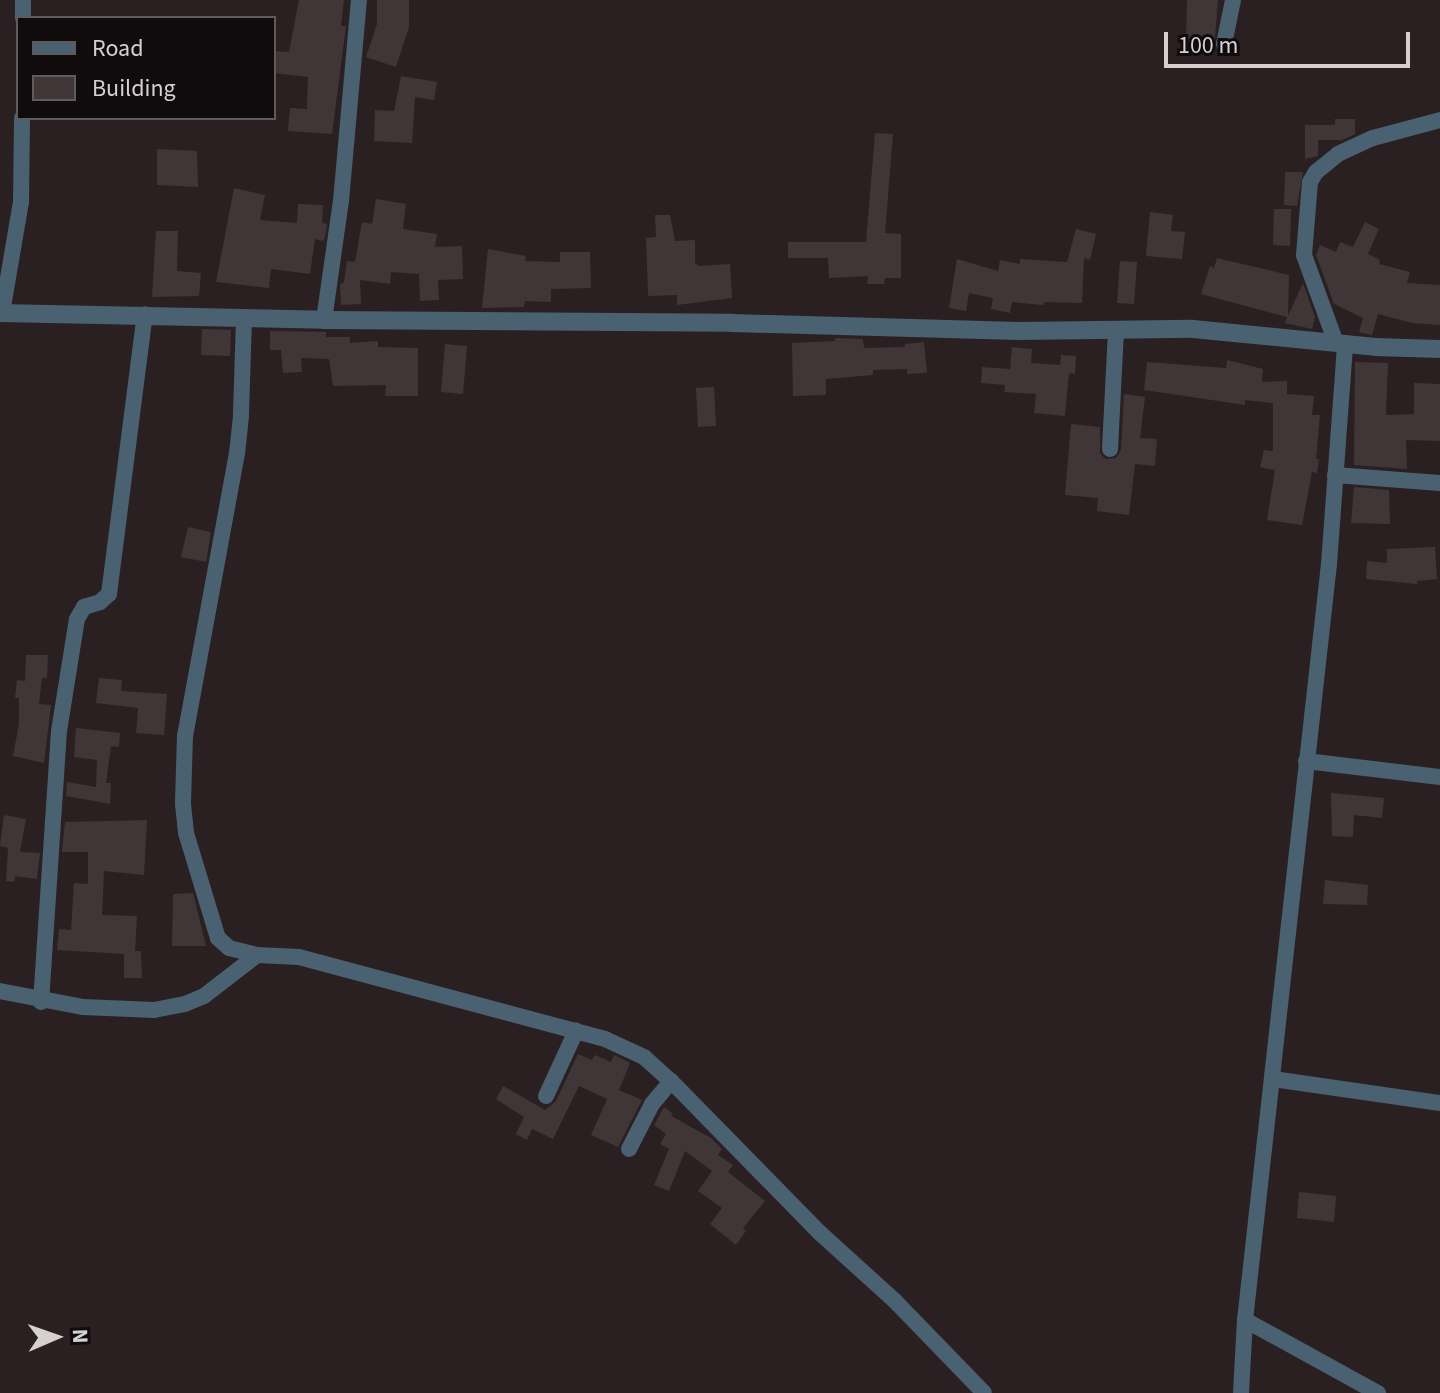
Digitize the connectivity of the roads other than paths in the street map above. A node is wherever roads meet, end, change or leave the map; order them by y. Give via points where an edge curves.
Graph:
1 (359, 0) edge
2 (1233, 0) edge
3 (1224, 44) dead end
4 (22, 120) edge
5 (1440, 120) edge
6 (1, 313) edge
7 (145, 314) junction
8 (244, 318) junction
9 (324, 320) junction
10 (1116, 330) junction
11 (1340, 343) junction
12 (1440, 349) edge
13 (1110, 449) dead end
14 (1335, 475) junction
15 (1440, 483) edge
16 (1306, 761) junction
17 (1440, 777) edge
18 (257, 955) junction
19 (0, 991) edge
20 (41, 1002) junction
21 (576, 1031) junction
22 (1273, 1079) junction
23 (671, 1081) junction
24 (546, 1096) dead end
25 (1440, 1103) edge
26 (629, 1149) dead end
27 (1245, 1320) junction
28 (984, 1393) edge
29 (1241, 1393) edge
30 (1378, 1393) edge

1 - 9 street
2 - 3 street
4 - 6 street via 21,202
5 - 11 street via 1350,148 1325,164 1310,182 1304,255
6 - 7 street
7 - 8 street
7 - 20 street via 109,594 84,607 77,619 59,731
8 - 9 street
8 - 18 street via 237,453 185,735 182,789 186,833 218,938 229,948
9 - 10 street
10 - 11 street via 1221,330
10 - 13 street
11 - 12 street
11 - 14 street
14 - 15 street
14 - 16 street
16 - 17 street
16 - 22 street
18 - 20 street via 204,996 185,1004 121,1011
18 - 21 street via 328,963
19 - 20 street
21 - 23 street via 630,1049
21 - 24 street
22 - 25 street
22 - 27 street
23 - 26 street via 652,1104
23 - 28 street
27 - 29 street
27 - 30 street

